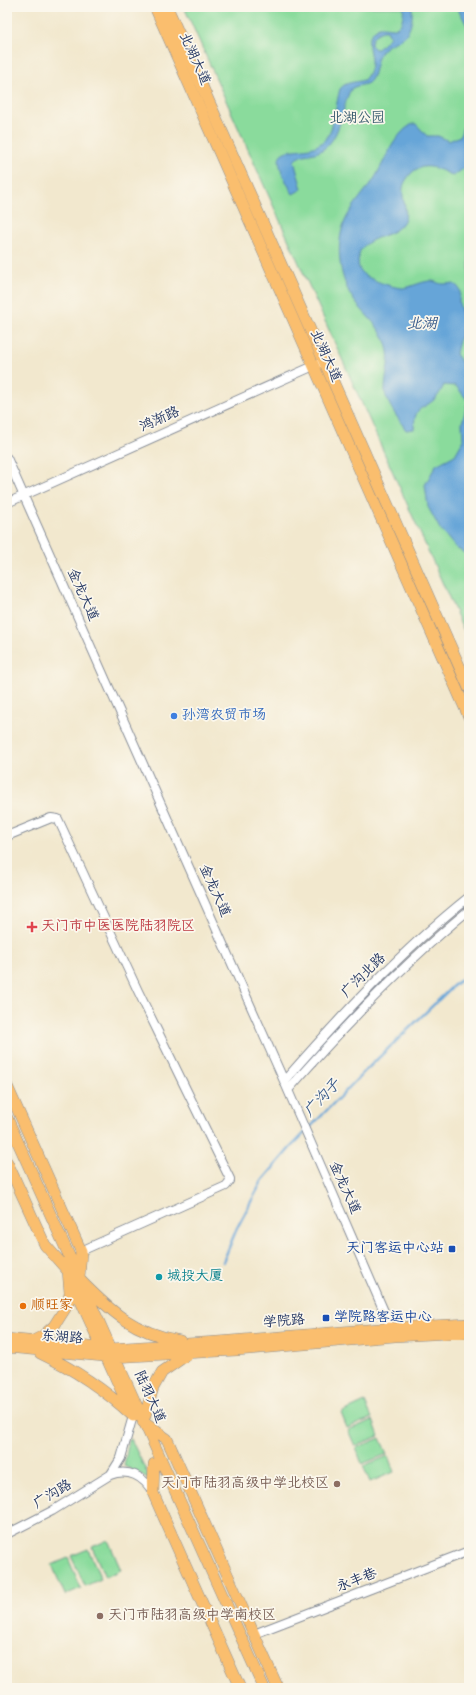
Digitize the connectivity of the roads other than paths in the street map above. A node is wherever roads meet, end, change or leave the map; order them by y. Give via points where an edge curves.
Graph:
1 (155, 7) edge
2 (167, 7) edge
3 (324, 361) junction
4 (313, 366) junction
5 (7, 458) edge
6 (24, 496) junction
7 (7, 503) edge
8 (469, 688) edge
9 (469, 717) edge
10 (7, 836) edge
11 (469, 897) edge
12 (469, 910) edge
13 (284, 1081) junction
14 (7, 1086) edge
15 (288, 1090) junction
16 (7, 1118) edge
17 (7, 1135) edge
18 (7, 1162) edge
19 (81, 1251) junction
20 (68, 1270) junction
21 (79, 1279) junction
22 (469, 1324) edge
23 (393, 1332) junction
24 (469, 1332) edge
25 (7, 1338) edge
26 (33, 1346) junction
27 (7, 1347) edge
28 (192, 1348) junction
29 (107, 1352) junction
30 (133, 1416) junction
31 (143, 1422) junction
32 (154, 1464) junction
33 (110, 1475) junction
34 (153, 1493) junction
35 (7, 1534) edge
36 (469, 1551) edge
37 (254, 1634) junction
38 (240, 1688) edge
39 (255, 1688) edge
40 (264, 1688) edge
41 (278, 1688) edge

1 - 4 main road, 北湖大道
2 - 3 main road, 北湖大道
3 - 4 street, 鸿渐路
3 - 8 main road, 北湖大道
4 - 6 street, 鸿渐路
4 - 9 main road, 北湖大道
5 - 6 street, 金龙大道
6 - 7 street, 鸿渐路
6 - 13 street, 金龙大道
10 - 19 street via 51,818 58,819 230,1179 226,1186
11 - 13 street, 广沟北路 via 369,989
12 - 15 street, 广沟北路 via 378,993
13 - 15 street, 金龙大道
14 - 19 main road
15 - 23 street, 金龙大道
16 - 21 main road, 陆羽大道
17 - 20 main road, 陆羽大道
18 - 20 main road via 45,1245
19 - 21 main road
20 - 26 main road via 68,1304 54,1326
20 - 29 main road, 陆羽大道
21 - 28 main road via 130,1324
21 - 29 main road, 陆羽大道
22 - 23 main road, 学院路
23 - 24 main road, 学院路
23 - 28 main road, 学院路
25 - 26 main road, 东湖路
26 - 27 main road, 东湖路
26 - 29 main road, 东湖路
26 - 30 main road via 97,1385
28 - 29 main road, 学院路
28 - 31 main road via 162,1372 153,1388
29 - 30 main road, 陆羽大道
29 - 31 main road, 陆羽大道
30 - 32 main road, 陆羽大道
30 - 33 street via 121,1458
31 - 37 main road via 167,1440
31 - 40 main road, 陆羽大道
32 - 34 main road
32 - 39 main road, 陆羽大道
33 - 34 street via 124,1472 133,1474 146,1482
33 - 35 street, 广沟路 via 52,1511
34 - 38 main road
36 - 37 street, 永丰巷
37 - 41 main road

